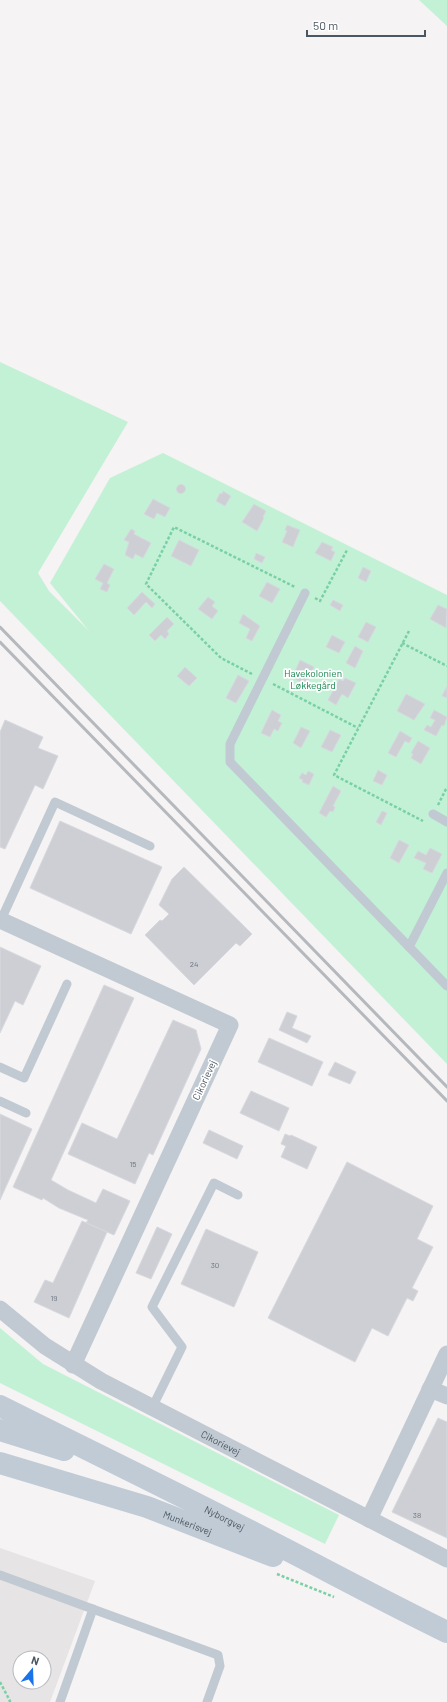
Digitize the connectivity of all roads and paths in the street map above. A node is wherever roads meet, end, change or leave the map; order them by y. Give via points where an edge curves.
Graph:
1 (347, 550) dead end
2 (305, 593) junction
3 (409, 630) dead end
4 (402, 643) junction
5 (447, 666) edge
6 (261, 678) junction
7 (358, 728) junction
8 (447, 787) edge
9 (433, 814) junction
10 (447, 822) edge
11 (150, 846) dead end
12 (447, 874) edge
13 (0, 920) edge
14 (409, 947) junction
15 (67, 984) dead end
16 (447, 986) edge
17 (0, 1067) edge
18 (0, 1100) edge
19 (26, 1113) dead end
20 (238, 1195) dead end
21 (0, 1309) edge
22 (447, 1354) edge
23 (73, 1365) junction
24 (430, 1389) junction
25 (447, 1396) edge
26 (0, 1406) edge
27 (152, 1408) junction
28 (0, 1430) edge
29 (0, 1463) edge
30 (134, 1472) junction
31 (369, 1519) junction
32 (447, 1559) edge
33 (0, 1575) edge
34 (371, 1594) junction
35 (93, 1609) junction
36 (447, 1632) edge
37 (0, 1682) edge
38 (8, 1702) edge
39 (60, 1702) edge
40 (207, 1702) edge

1 - 2 path via 320,601
2 - 6 lane
2 - 6 path via 174,527 146,584 221,658
3 - 4 path
4 - 5 path
4 - 7 path
6 - 7 path
6 - 14 lane via 230,744 230,762
7 - 9 path via 334,775 428,824
8 - 9 path
9 - 10 lane
11 - 13 lane via 55,802
12 - 14 lane
13 - 23 street, Cikorievej via 230,1025
14 - 16 lane
15 - 17 lane via 24,1078
18 - 19 lane
20 - 27 lane via 214,1183 152,1307 182,1347
21 - 23 street, Cikorievej via 44,1346
22 - 24 street
23 - 27 street, Cikorievej
24 - 25 street
24 - 31 street
26 - 30 main road, Nyborgvej
27 - 31 street, Cikorievej
28 - 30 main road
29 - 34 main road, Munkerisvej via 147,1507
30 - 34 main road, Nyborgvej
31 - 32 street, Cikorievej
33 - 35 lane
34 - 36 main road, Nyborgvej
35 - 39 lane
35 - 40 lane via 218,1655 220,1666
37 - 38 path via 10,1701

